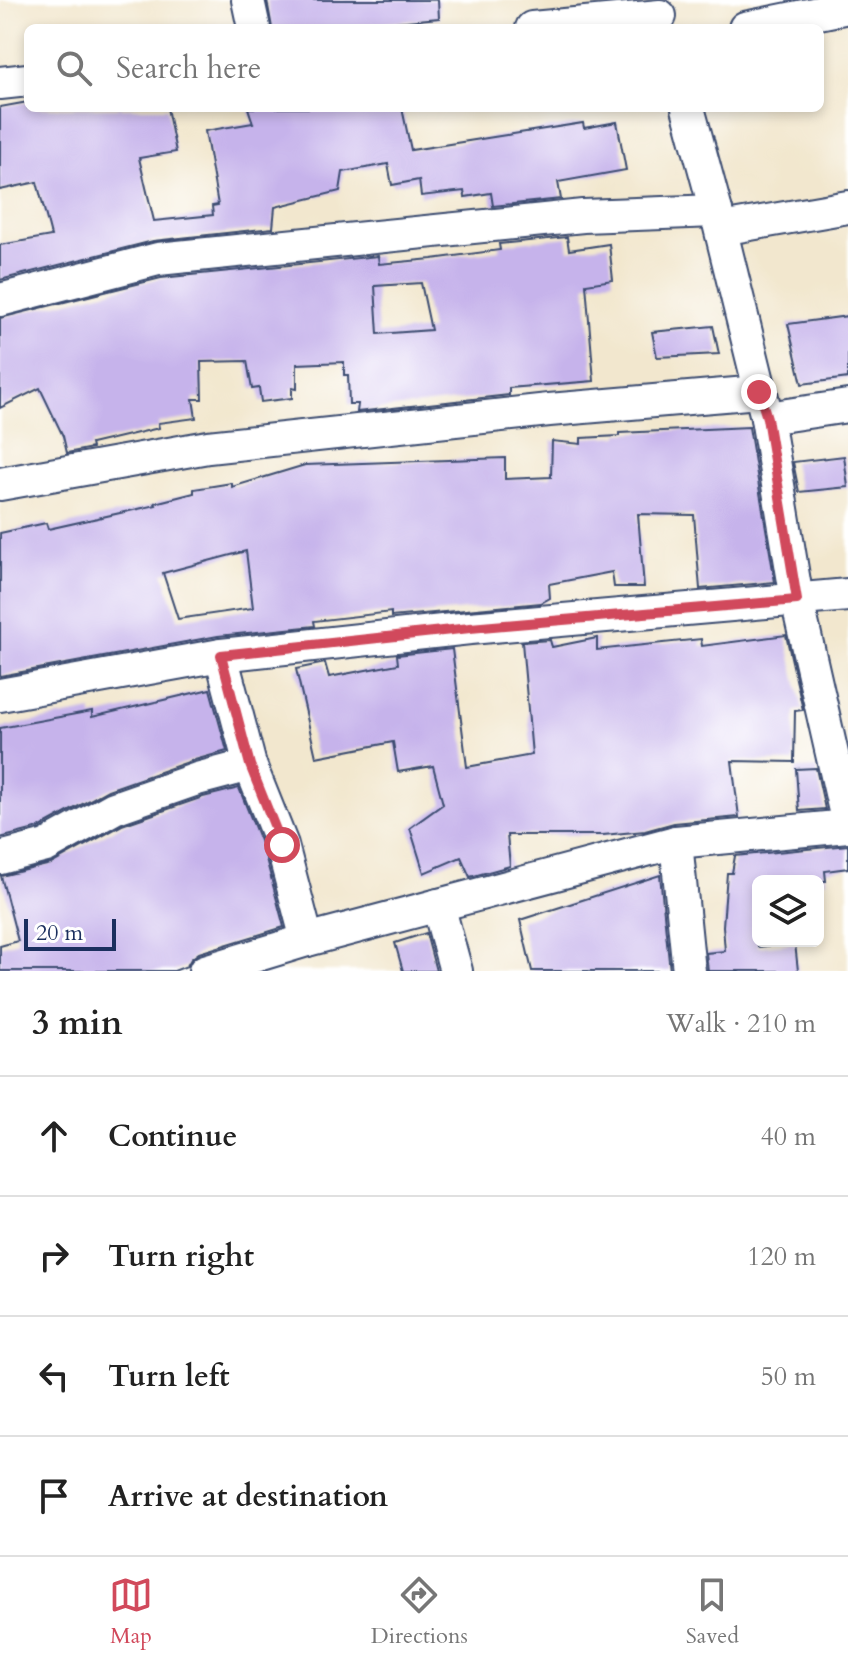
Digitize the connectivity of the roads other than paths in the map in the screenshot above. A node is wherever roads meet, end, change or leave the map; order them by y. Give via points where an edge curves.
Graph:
1 (248, 0) edge
2 (848, 7) edge
3 (661, 15) edge
4 (253, 24) edge
5 (572, 24) edge
6 (765, 24) edge
7 (24, 80) edge
8 (0, 83) edge
9 (689, 112) edge
10 (848, 207) edge
11 (718, 220) junction
12 (0, 300) edge
13 (763, 405) junction
14 (848, 406) edge
15 (0, 484) edge
16 (848, 595) edge
17 (797, 600) junction
18 (221, 655) junction
19 (0, 695) edge
20 (250, 765) junction
21 (848, 825) edge
22 (676, 842) junction
23 (0, 858) edge
24 (438, 905) junction
25 (307, 940) junction
26 (205, 971) edge
27 (456, 971) edge
28 (689, 971) edge

1 - 4 street
2 - 6 street
3 - 5 street
7 - 8 street
9 - 11 street
10 - 11 street
11 - 12 street via 583,216 158,259
11 - 13 street
13 - 14 street
13 - 15 street via 549,410 208,447
13 - 17 street
16 - 17 street
17 - 18 street
17 - 21 street
18 - 19 street
18 - 20 street
20 - 23 street via 114,808 46,846
20 - 25 street via 282,845
21 - 22 street
22 - 24 street
22 - 28 street
24 - 25 street
24 - 27 street
25 - 26 street

